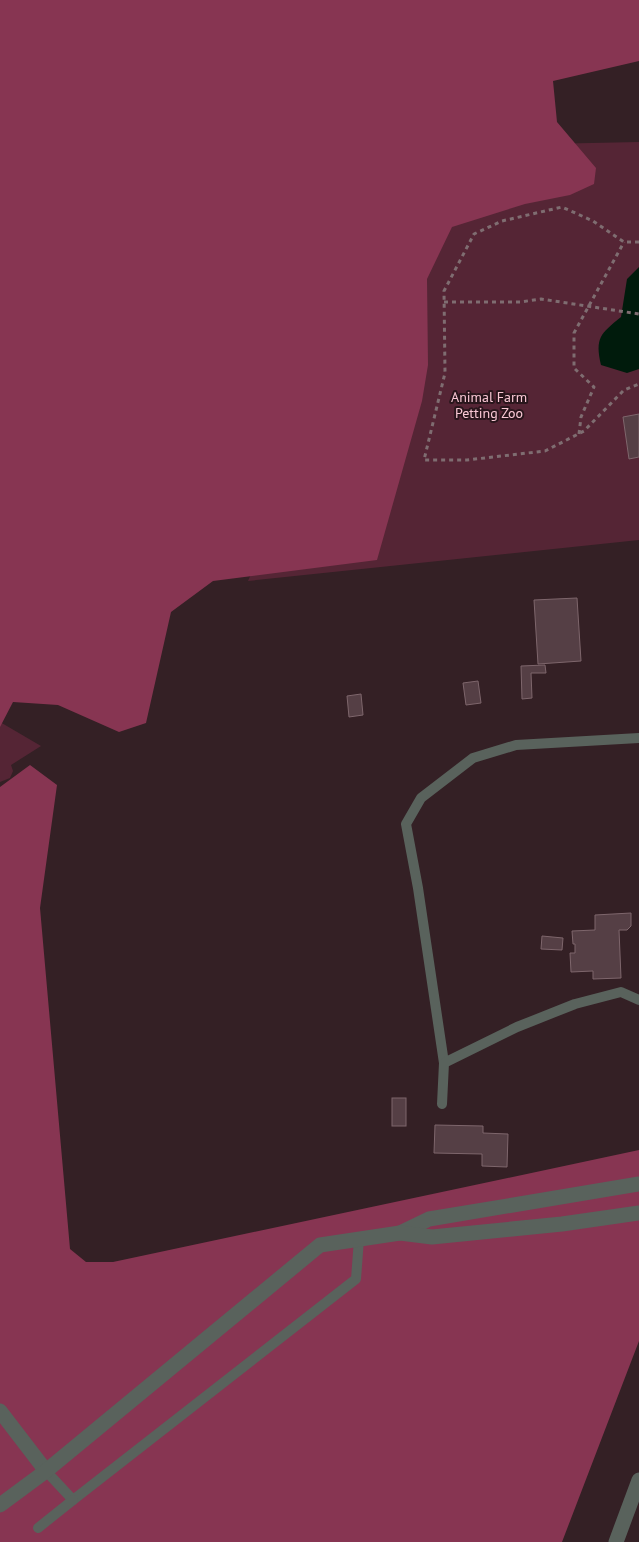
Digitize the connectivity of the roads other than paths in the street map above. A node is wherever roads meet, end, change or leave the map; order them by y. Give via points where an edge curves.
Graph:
1 (639, 738) edge
2 (639, 1000) edge
3 (444, 1063) junction
4 (442, 1104) dead end
5 (639, 1184) edge
6 (558, 1197) junction
7 (639, 1213) edge
8 (562, 1224) junction
9 (400, 1233) junction
10 (359, 1239) junction
11 (0, 1411) edge
12 (46, 1471) junction
13 (639, 1480) edge
14 (73, 1500) junction
15 (0, 1505) edge
16 (38, 1528) dead end
17 (616, 1542) edge

1 - 3 lane via 516,745 473,758 421,798 406,824
2 - 3 lane via 621,992 576,1004 516,1027
3 - 4 lane
5 - 6 street
6 - 8 street
6 - 9 street via 429,1219
7 - 8 street
8 - 9 street via 432,1237
9 - 10 street
10 - 12 street via 320,1245
10 - 14 lane via 356,1279
11 - 12 street
12 - 14 lane
12 - 15 street
13 - 17 street
14 - 16 lane

